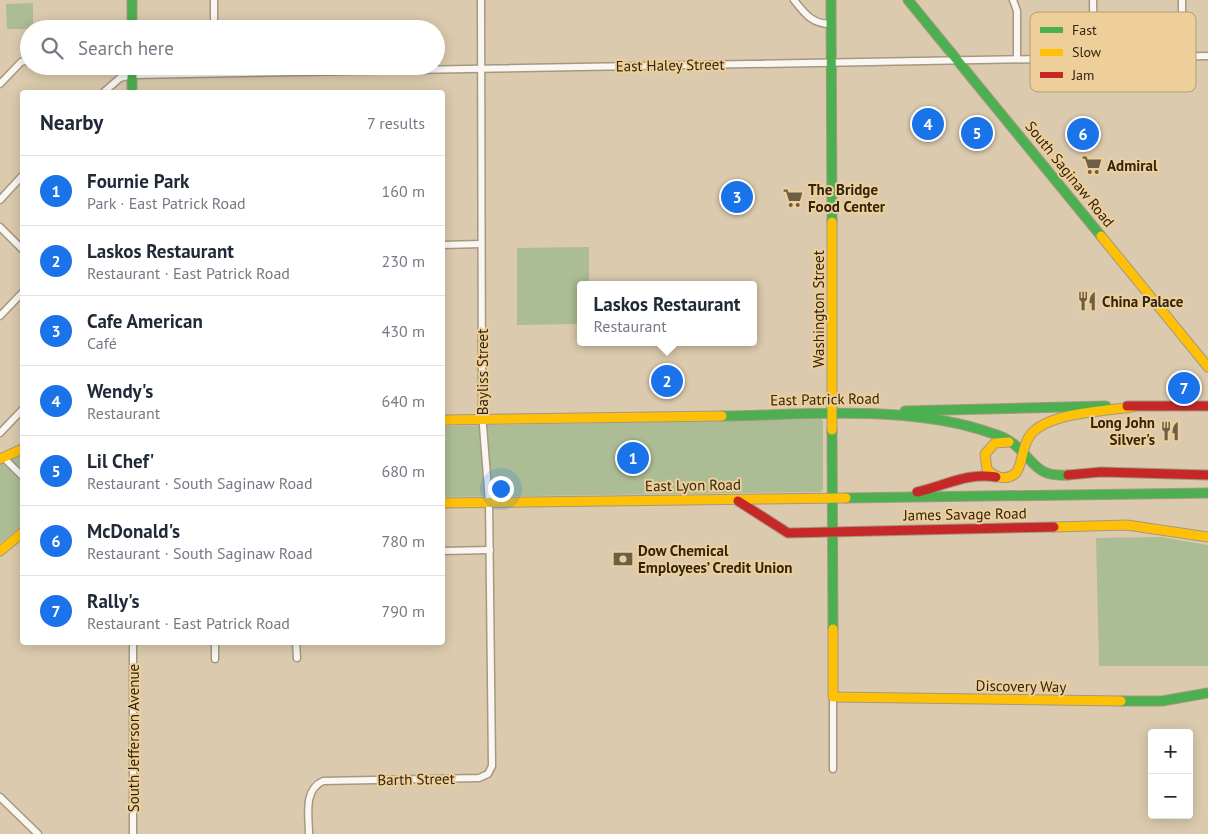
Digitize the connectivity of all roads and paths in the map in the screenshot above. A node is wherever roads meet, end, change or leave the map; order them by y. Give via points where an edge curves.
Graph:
1 (132, 0) edge
2 (214, 0) edge
3 (481, 0) edge
4 (794, 0) edge
5 (831, 0) edge
6 (908, 0) edge
7 (1013, 0) edge
8 (132, 20) edge
9 (214, 20) edge
10 (831, 24) junction
11 (1017, 59) junction
12 (1030, 59) edge
13 (957, 60) junction
14 (831, 62) junction
15 (20, 63) edge
16 (481, 69) junction
17 (445, 70) edge
18 (125, 75) edge
19 (132, 75) edge
20 (0, 84) edge
21 (106, 90) edge
22 (132, 90) edge
23 (20, 178) edge
24 (0, 200) edge
25 (0, 227) edge
26 (481, 244) junction
27 (445, 245) edge
28 (20, 247) edge
29 (20, 295) edge
30 (0, 316) edge
31 (1208, 367) edge
32 (1086, 406) junction
33 (1208, 406) edge
34 (1132, 407) junction
35 (20, 412) edge
36 (864, 413) junction
37 (832, 414) junction
38 (1078, 416) junction
39 (482, 419) junction
40 (445, 420) edge
41 (0, 433) edge
42 (1014, 444) junction
43 (20, 450) edge
44 (1021, 454) junction
45 (1, 457) edge
46 (20, 474) edge
47 (1208, 475) edge
48 (996, 477) junction
49 (1208, 493) edge
50 (731, 498) junction
51 (832, 498) junction
52 (898, 498) junction
53 (489, 502) junction
54 (445, 503) edge
55 (832, 532) junction
56 (20, 535) edge
57 (1208, 537) edge
58 (0, 550) edge
59 (490, 550) junction
60 (445, 551) edge
61 (133, 645) edge
62 (215, 645) edge
63 (296, 645) edge
64 (296, 658) dead end
65 (215, 659) dead end
66 (1208, 693) edge
67 (833, 697) junction
68 (492, 743) joint
69 (833, 769) dead end
70 (0, 797) edge
71 (38, 834) edge
72 (134, 834) edge
73 (309, 834) edge

1 - 8 main road
2 - 9 street
3 - 16 street, Bayliss Street
4 - 10 street via 813,21
5 - 10 main road, Washington Street
6 - 13 main road, South Saginaw Road
7 - 11 street via 1017,11
10 - 14 main road, Washington Street
11 - 12 street, East Haley Street
11 - 13 street, East Haley Street
13 - 14 street, East Haley Street
13 - 31 main road, South Saginaw Road
14 - 16 street, East Haley Street
14 - 37 main road, Washington Street
15 - 20 street
16 - 17 street, East Haley Street
16 - 26 street, Bayliss Street
18 - 21 street
19 - 22 main road
23 - 24 street
25 - 28 street
26 - 27 street
26 - 39 street, Bayliss Street
29 - 30 street
32 - 34 main road, East Patrick Road
32 - 36 main road, East Patrick Road
32 - 38 main road
33 - 34 main road, East Patrick Road
34 - 38 main road
35 - 41 street
36 - 37 main road, East Patrick Road
36 - 42 main road via 949,420
37 - 39 main road, East Patrick Road
37 - 51 main road, Washington Street
38 - 44 main road via 1039,428 1031,435
39 - 40 main road, East Patrick Road
39 - 53 street, Bayliss Street
42 - 44 main road
42 - 48 main road via 998,441 987,450 986,466
43 - 45 main road
44 - 47 main road via 1036,469 1052,476 1101,472
44 - 48 main road via 1021,465 1014,474
45 - 46 street
48 - 52 main road via 983,473 971,475
49 - 52 main road, East Lyon Road
50 - 51 main road, East Lyon Road
50 - 53 main road, East Lyon Road
50 - 55 main road, James Savage Road via 755,509 780,530
51 - 52 main road, East Lyon Road
51 - 55 main road, Washington Street
53 - 54 main road, East Lyon Road
53 - 59 street, Bayliss Street
55 - 57 main road, James Savage Road via 1127,526 1162,528
55 - 67 main road, Washington Street
56 - 58 main road
59 - 60 street
59 - 68 street, Bayliss Street
61 - 72 street, South Jefferson Avenue
62 - 65 street
63 - 64 street
66 - 67 main road, Discovery Way via 1162,701
67 - 69 street, Washington Street
68 - 73 street, Barth Street via 491,770 479,778 323,782 314,788 309,800
70 - 71 street

